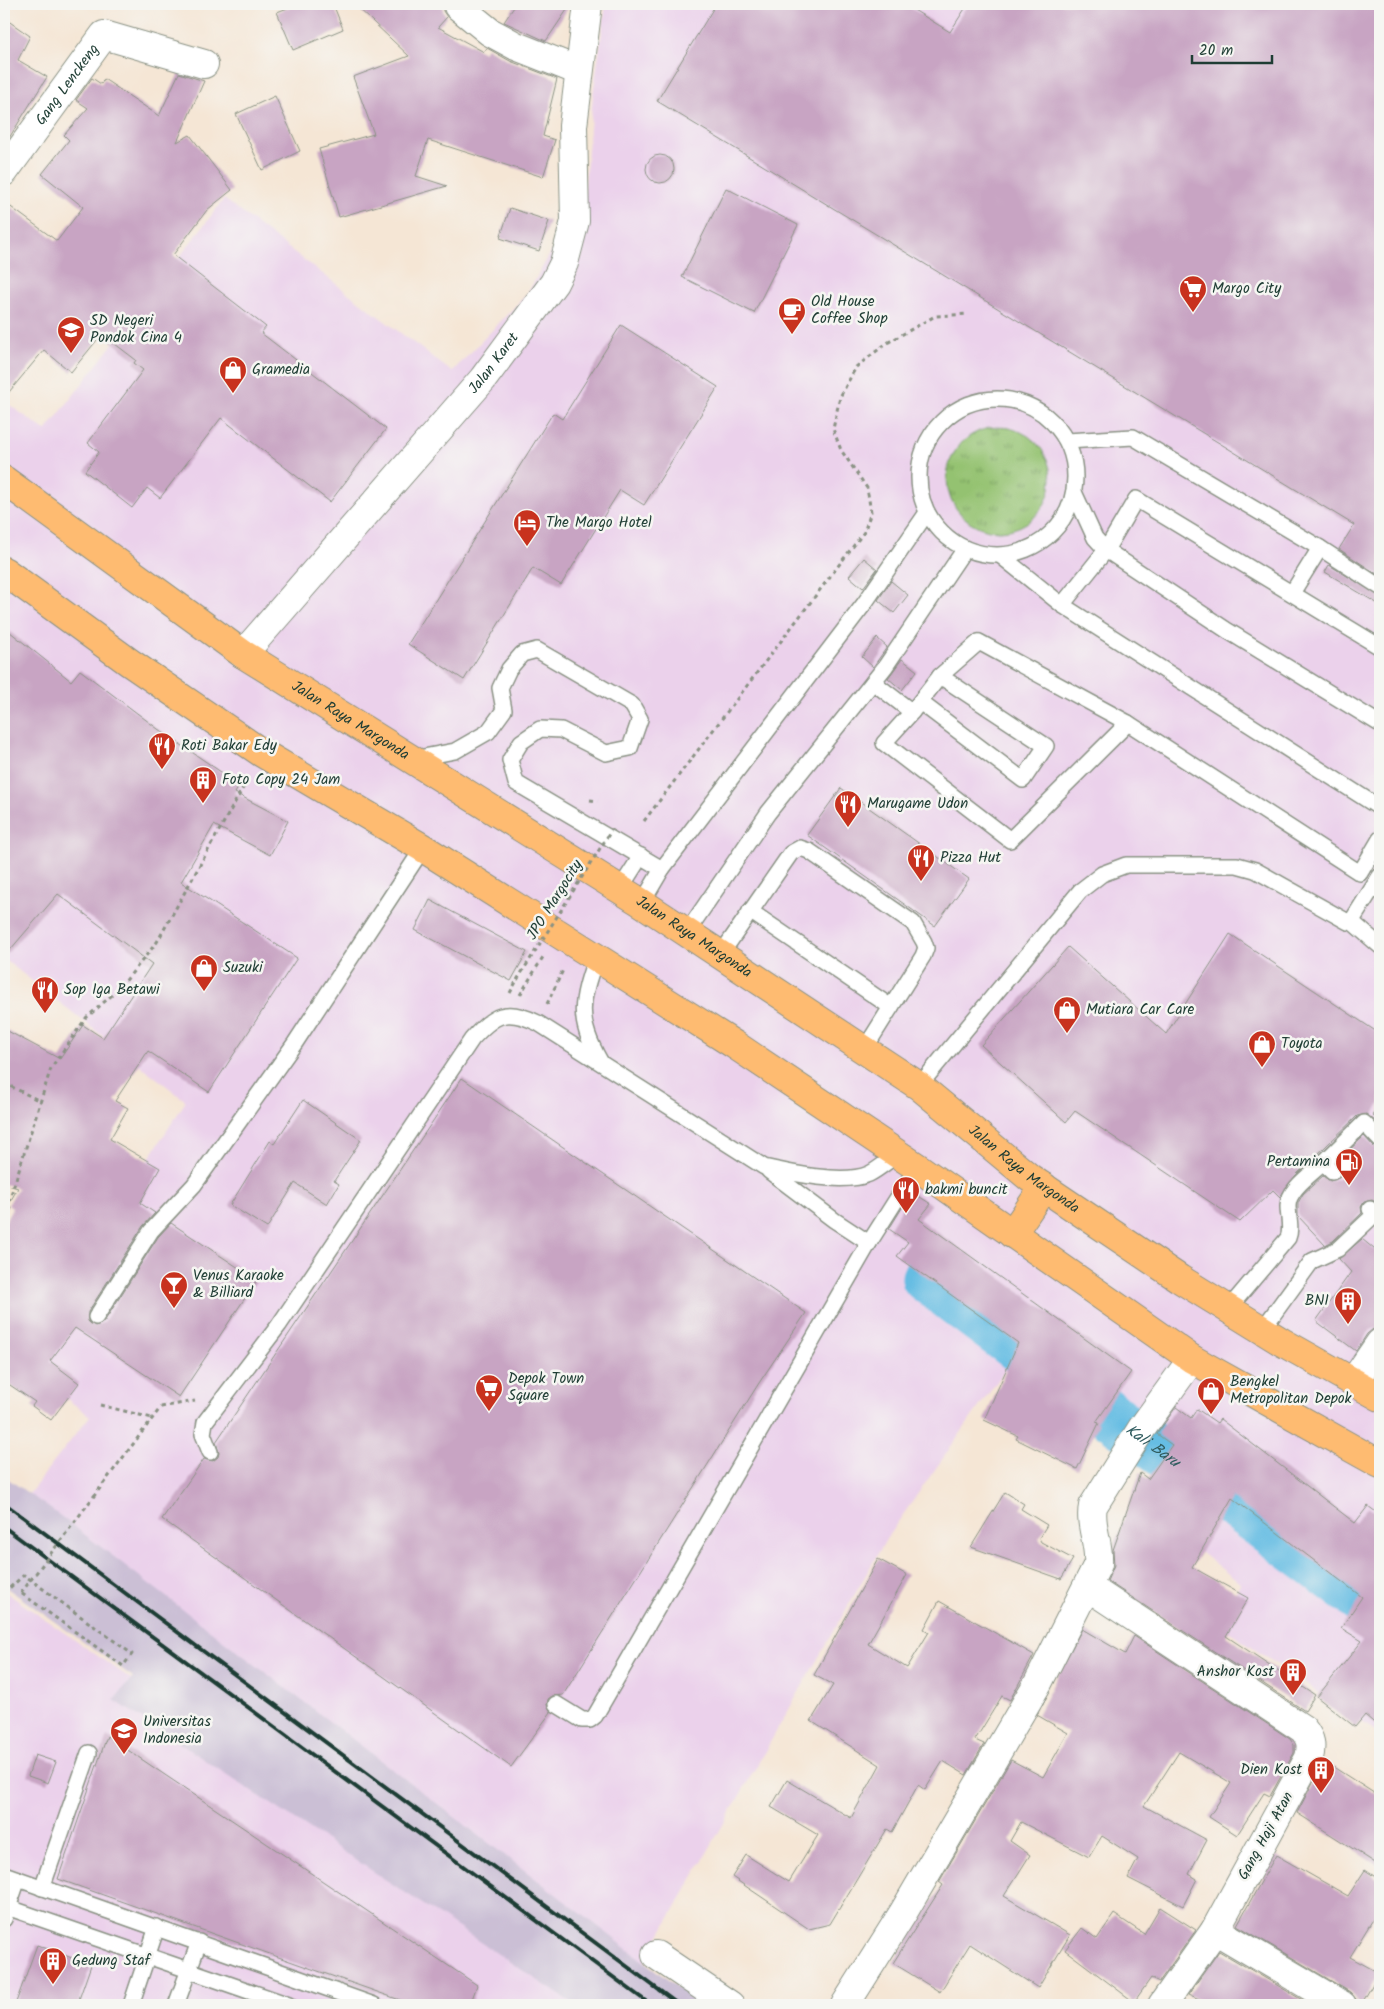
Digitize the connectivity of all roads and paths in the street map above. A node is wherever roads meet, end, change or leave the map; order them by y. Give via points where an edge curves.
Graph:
1 (588, 4) edge
2 (458, 6) dead end
3 (204, 64) dead end
4 (579, 71) junction
5 (4, 172) edge
6 (968, 314) dead end
7 (1067, 441) junction
8 (4, 480) edge
9 (1074, 492) junction
10 (926, 514) junction
11 (1320, 548) junction
12 (964, 550) junction
13 (1106, 550) junction
14 (1001, 556) junction
15 (4, 571) edge
16 (1380, 587) edge
17 (1292, 594) junction
18 (1062, 604) junction
19 (1380, 647) edge
20 (243, 654) junction
21 (940, 676) junction
22 (873, 682) junction
23 (916, 707) junction
24 (1128, 723) junction
25 (1380, 724) edge
26 (262, 753) junction
27 (410, 759) junction
28 (1378, 801) edge
29 (644, 820) dead end
30 (611, 831) dead end
31 (1380, 839) edge
32 (423, 848) junction
33 (641, 856) junction
34 (662, 869) junction
35 (1380, 876) edge
36 (631, 896) junction
37 (750, 911) junction
38 (1351, 921) junction
39 (687, 932) junction
40 (1380, 946) edge
41 (721, 954) junction
42 (596, 957) junction
43 (549, 961) dead end
44 (556, 965) dead end
45 (509, 996) dead end
46 (516, 1001) dead end
47 (891, 1007) junction
48 (538, 1023) junction
49 (864, 1050) junction
50 (602, 1064) junction
51 (4, 1083) edge
52 (919, 1086) junction
53 (40, 1101) junction
54 (1380, 1140) edge
55 (907, 1160) junction
56 (764, 1167) junction
57 (1044, 1187) junction
58 (4, 1188) edge
59 (12, 1192) junction
60 (1375, 1211) edge
61 (4, 1217) edge
62 (1012, 1234) junction
63 (869, 1243) junction
64 (1228, 1309) junction
65 (96, 1317) dead end
66 (1262, 1330) junction
67 (1380, 1343) edge
68 (1192, 1359) junction
69 (1354, 1381) junction
70 (1380, 1397) edge
71 (199, 1400) dead end
72 (100, 1404) dead end
73 (152, 1418) junction
74 (210, 1452) dead end
75 (1380, 1464) edge
76 (1088, 1587) junction
77 (4, 1593) edge
78 (556, 1704) dead end
79 (89, 1752) dead end
80 (11, 1877) edge
81 (42, 1888) junction
82 (5, 1911) edge
83 (157, 1927) junction
84 (1214, 1930) junction
85 (199, 1942) junction
86 (656, 1955) dead end
87 (147, 1957) junction
88 (188, 1971) junction
89 (365, 2004) edge
90 (131, 2005) edge
91 (176, 2005) edge
92 (289, 2005) edge
93 (730, 2005) edge
94 (845, 2005) edge
95 (1162, 2005) edge
96 (1342, 2005) edge

1 - 4 street, Jalan Karet
2 - 4 street via 490,32 516,46
3 - 5 street, Gang Lenckeng via 104,35
4 - 20 street, Jalan Karet via 573,126 575,220 564,263 554,283 484,379
6 - 29 path via 935,316 887,343 856,367 840,397 833,429 840,450 867,488 871,512 864,532
7 - 9 lane via 1075,466
7 - 10 lane via 1050,419 1028,404 1001,398 974,402 949,414 930,434 920,460 918,487
7 - 11 lane via 1133,437
8 - 20 main road, Jalan Raya Margonda
9 - 13 lane via 1095,538
9 - 14 lane via 1065,516 1048,537 1027,551
10 - 12 lane via 943,536
10 - 34 lane via 864,604
11 - 16 lane
11 - 17 lane
12 - 14 lane
12 - 22 lane
13 - 17 lane via 1136,499
13 - 18 lane
13 - 25 lane via 1228,631
14 - 18 lane
15 - 26 main road
17 - 19 lane
18 - 28 lane
20 - 27 main road, Jalan Raya Margonda
21 - 23 lane
21 - 23 lane via 1046,746 1023,780
21 - 24 lane via 979,642
22 - 23 lane
22 - 39 lane via 768,813
23 - 24 lane via 884,743 1010,840
24 - 31 lane via 1360,873
26 - 32 main road
26 - 53 path via 157,942 118,989 86,1018 51,1068
27 - 33 lane via 455,751 488,732 504,710 500,688 509,669 522,654 537,650 632,705 640,720 630,748 606,753 561,730 540,729 521,742 510,760 516,783
27 - 36 main road, Jalan Raya Margonda
30 - 45 path, JPO Margocity, bridge
32 - 42 main road
32 - 65 lane via 295,1043 194,1185 151,1231
33 - 34 lane
33 - 36 lane
34 - 36 lane
35 - 38 lane
36 - 39 main road, Jalan Raya Margonda
37 - 41 lane
37 - 47 lane
37 - 47 lane via 791,853 800,848 809,851 913,923 924,942 926,948 922,956
38 - 40 lane
38 - 52 lane via 1344,921 1255,870 1237,865 1126,865 1102,874 1080,892
39 - 41 main road, Jalan Raya Margonda
41 - 49 main road, Jalan Raya Margonda
42 - 50 lane via 582,1001 588,1039
42 - 55 main road
43 - 46 path via 542,956
44 - 48 path via 564,970
47 - 49 lane
48 - 50 lane
48 - 74 lane via 525,1016 496,1016 472,1039 284,1317 205,1422 203,1434
49 - 52 main road, Jalan Raya Margonda
50 - 56 lane
51 - 53 path
52 - 57 main road, Jalan Raya Margonda via 1011,1164
53 - 59 path
54 - 64 lane via 1364,1124 1327,1167 1295,1190 1288,1203 1288,1238
55 - 56 lane via 852,1177 798,1175
55 - 62 main road
55 - 63 lane
56 - 63 lane
57 - 62 main road
57 - 64 main road, Jalan Raya Margonda
58 - 59 path
59 - 61 path
60 - 66 lane via 1338,1249 1312,1261
62 - 68 main road
63 - 78 lane via 595,1716 582,1720
64 - 66 main road, Jalan Raya Margonda
66 - 69 main road, Jalan Raya Margonda
67 - 69 street
68 - 75 main road
68 - 76 street via 1135,1439 1093,1506 1099,1553
69 - 70 main road, Jalan Raya Margonda
71 - 73 path, bridge via 161,1407
72 - 73 path
73 - 77 path, bridge via 51,1553 33,1577 27,1585 21,1592 124,1666 132,1654 117,1643 93,1626 39,1587 31,1581 24,1576
76 - 84 street, Gang Haji Atan via 1310,1737 1309,1758
76 - 94 street via 1034,1691
79 - 81 lane
80 - 81 lane
80 - 82 lane
81 - 83 lane
82 - 87 lane
83 - 85 lane
83 - 87 lane
84 - 95 street, Gang Haji Atan
84 - 96 street
85 - 88 lane
85 - 89 lane
86 - 93 street
87 - 88 lane
87 - 90 lane
88 - 91 lane
88 - 92 lane

